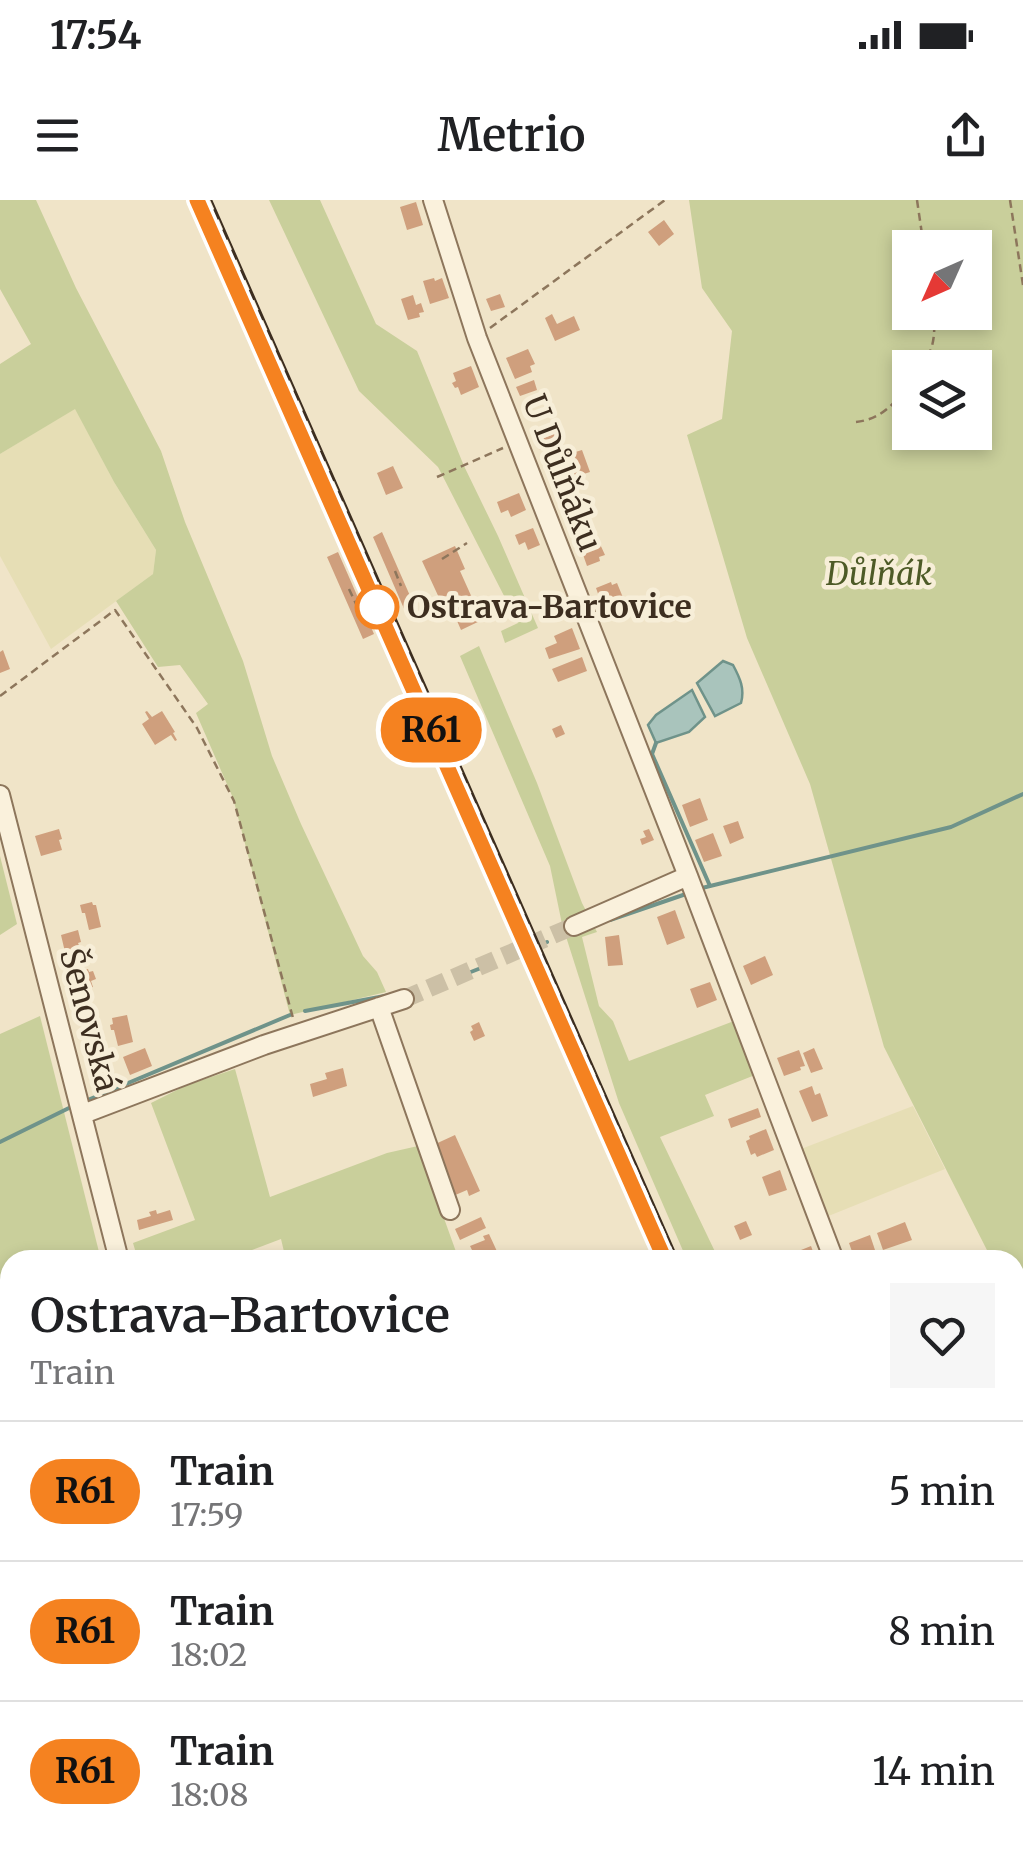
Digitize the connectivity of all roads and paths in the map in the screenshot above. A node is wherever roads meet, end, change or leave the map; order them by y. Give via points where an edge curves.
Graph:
1 (433, 200) edge
2 (665, 200) edge
3 (917, 200) edge
4 (1010, 200) edge
5 (921, 230) edge
6 (1023, 285) edge
7 (477, 338) junction
8 (892, 403) edge
9 (856, 422) dead end
10 (518, 442) junction
11 (438, 477) dead end
12 (467, 543) dead end
13 (442, 559) dead end
14 (394, 571) dead end
15 (401, 586) dead end
16 (349, 588) dead end
17 (357, 606) dead end
18 (0, 696) edge
19 (0, 795) edge
20 (688, 876) junction
21 (574, 926) tunnel mouth
22 (404, 999) tunnel mouth
23 (379, 1006) junction
24 (298, 1034) junction
25 (83, 1114) junction
26 (450, 1210) dead end
27 (117, 1250) edge
28 (830, 1250) edge

1 - 7 street, U Důlňáku
2 - 7 path
3 - 5 path
4 - 6 path
7 - 10 street, U Důlňáku
8 - 9 path via 872,420
10 - 11 path
10 - 20 street, U Důlňáku
12 - 13 path
14 - 15 path
16 - 17 path
18 - 24 path via 115,610 197,728 234,801
19 - 25 street, Šenovská
20 - 21 street
20 - 28 street, U Důlňáku
22 - 23 street
23 - 24 street
23 - 26 street
24 - 25 street
25 - 27 street, Šenovská

